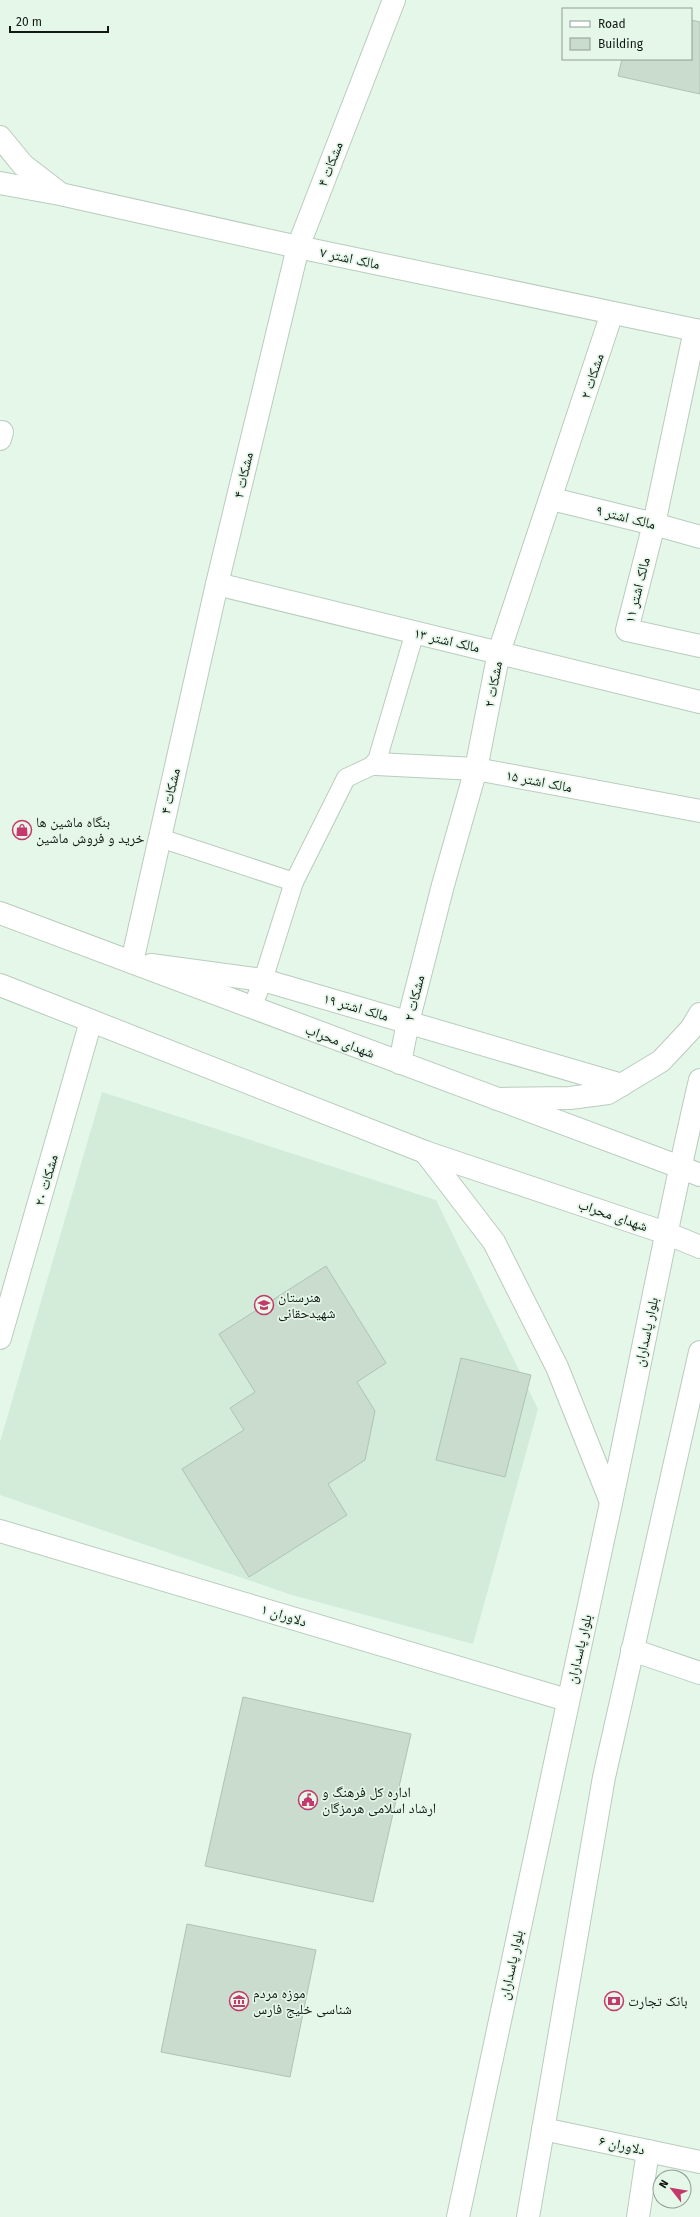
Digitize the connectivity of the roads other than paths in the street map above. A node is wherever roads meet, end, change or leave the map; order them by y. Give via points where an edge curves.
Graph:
1 (394, 0) edge
2 (0, 138) edge
3 (0, 183) edge
4 (60, 194) junction
5 (298, 247) junction
6 (612, 313) junction
7 (697, 331) edge
8 (552, 499) junction
9 (654, 524) junction
10 (700, 537) edge
11 (217, 584) junction
12 (415, 632) junction
13 (700, 646) edge
14 (499, 652) junction
15 (700, 702) edge
16 (376, 764) junction
17 (476, 769) junction
18 (700, 811) edge
19 (160, 838) junction
20 (294, 882) junction
21 (0, 913) edge
22 (132, 962) junction
23 (263, 980) junction
24 (0, 985) edge
25 (252, 1008) junction
26 (700, 1014) edge
27 (91, 1021) junction
28 (408, 1022) junction
29 (400, 1062) junction
30 (700, 1080) edge
31 (622, 1085) junction
32 (498, 1099) junction
33 (425, 1152) junction
34 (680, 1167) junction
35 (700, 1175) edge
36 (666, 1233) junction
37 (700, 1247) edge
38 (0, 1338) edge
39 (700, 1352) edge
40 (700, 1420) edge
41 (678, 1452) junction
42 (611, 1502) junction
43 (0, 1531) edge
44 (632, 1650) junction
45 (700, 1673) edge
46 (567, 1700) junction
47 (543, 2129) junction
48 (648, 2151) junction
49 (700, 2162) edge
50 (458, 2217) edge
51 (528, 2217) edge
52 (638, 2217) edge

1 - 5 street, مشکات ۴
2 - 4 street via 23,165
3 - 4 street, مالک اشتر ۷
4 - 5 street, مالک اشتر ۷
5 - 6 street, مالک اشتر ۷
5 - 11 street, مشکات ۴
6 - 7 street, مالک اشتر ۷
6 - 8 street, مشکات ۲
7 - 9 street
8 - 9 street, مالک اشتر ۹
8 - 14 street, مشکات ۲
9 - 10 street, مالک اشتر ۹
9 - 13 street, مالک اشتر ۱۱ via 627,630
11 - 12 street, مالک اشتر ۱۳
11 - 19 street, مشکات ۴
12 - 14 street, مالک اشتر ۱۳
12 - 16 lane
14 - 15 street, مالک اشتر ۱۳
14 - 17 street, مشکات ۲
16 - 17 street, مالک اشتر ۱۵
16 - 20 lane via 346,778
17 - 18 street, مالک اشتر ۱۵
17 - 28 street, مشکات ۲
19 - 20 lane
19 - 22 street, مشکات ۴
20 - 23 lane
21 - 22 street, شهدای محراب
22 - 23 street, مالک اشتر ۱۹
22 - 25 street, شهدای محراب
23 - 25 lane
23 - 28 street, مالک اشتر ۱۹
24 - 27 street, شهدای محراب
25 - 29 street, شهدای محراب
26 - 31 street via 691,1029 660,1061
27 - 33 street, شهدای محراب
27 - 38 street, مشکات ۲۰
28 - 29 street, مشکات ۲
28 - 31 street, مالک اشتر ۱۹
29 - 32 street, شهدای محراب
30 - 34 street, بلوار پاسداران
31 - 32 street via 608,1093 570,1098
32 - 34 street, شهدای محراب
33 - 36 street, شهدای محراب
33 - 42 street via 494,1242 557,1367
34 - 35 street, شهدای محراب
34 - 36 street, بلوار پاسداران
36 - 37 street, شهدای محراب
36 - 42 street, بلوار پاسداران
39 - 41 street
40 - 41 street
41 - 44 street via 660,1520
42 - 46 street, بلوار پاسداران
43 - 46 street, دلاوران ۱
44 - 45 street
44 - 47 street via 604,1776
46 - 50 street, بلوار پاسداران
47 - 48 street, دلاوران ۶
47 - 51 street
48 - 49 street, دلاوران ۶
48 - 52 street

